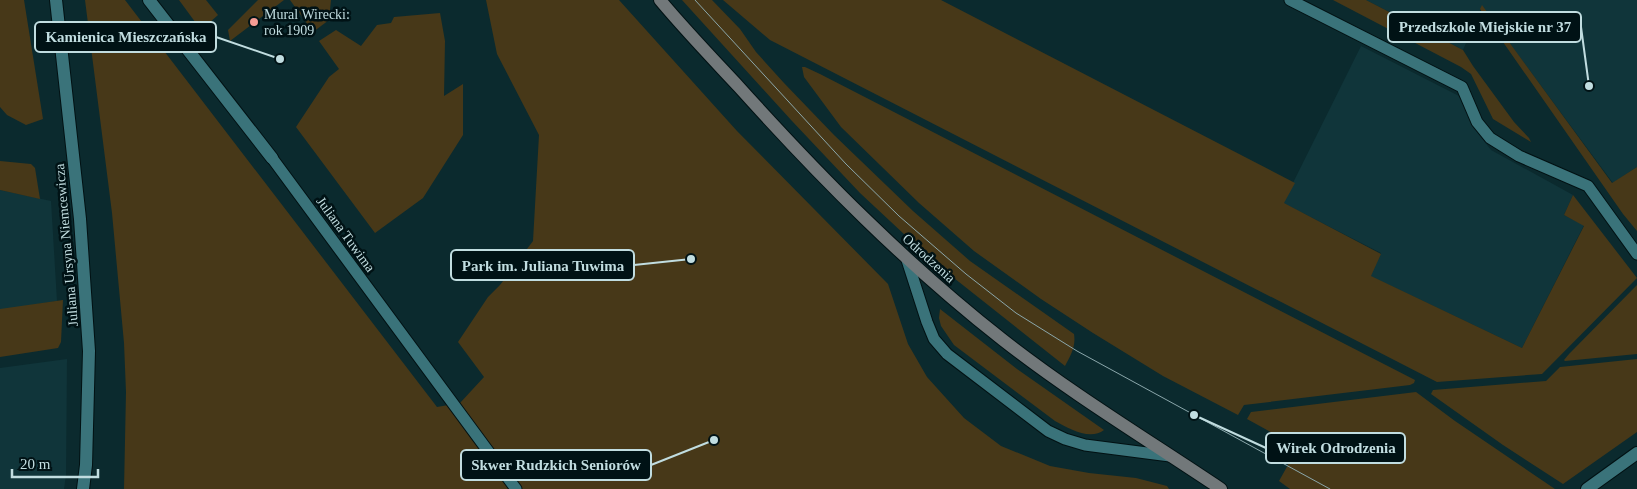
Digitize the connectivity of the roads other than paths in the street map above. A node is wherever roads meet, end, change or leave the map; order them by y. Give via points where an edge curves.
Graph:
1 (56, 0) edge
2 (149, 0) edge
3 (660, 0) edge
4 (1290, 0) edge
5 (272, 158) joint
6 (1637, 254) edge
7 (907, 260) junction
8 (1637, 452) edge
9 (1171, 456) junction
10 (84, 489) edge
11 (516, 489) edge
12 (1221, 489) edge
13 (1587, 489) edge

1 - 10 street, Juliana Ursyna Niemcewicza via 80,219 89,351
2 - 5 street, Juliana Tuwima
3 - 7 street, Odrodzenia via 779,132
4 - 6 lane via 1462,87 1477,122 1490,138 1518,156 1588,186
5 - 11 lane, Juliana Tuwima
7 - 9 street, Odrodzenia via 1029,359
7 - 9 lane via 934,339 947,354 1048,431 1085,445
8 - 13 street
9 - 12 street, Odrodzenia

